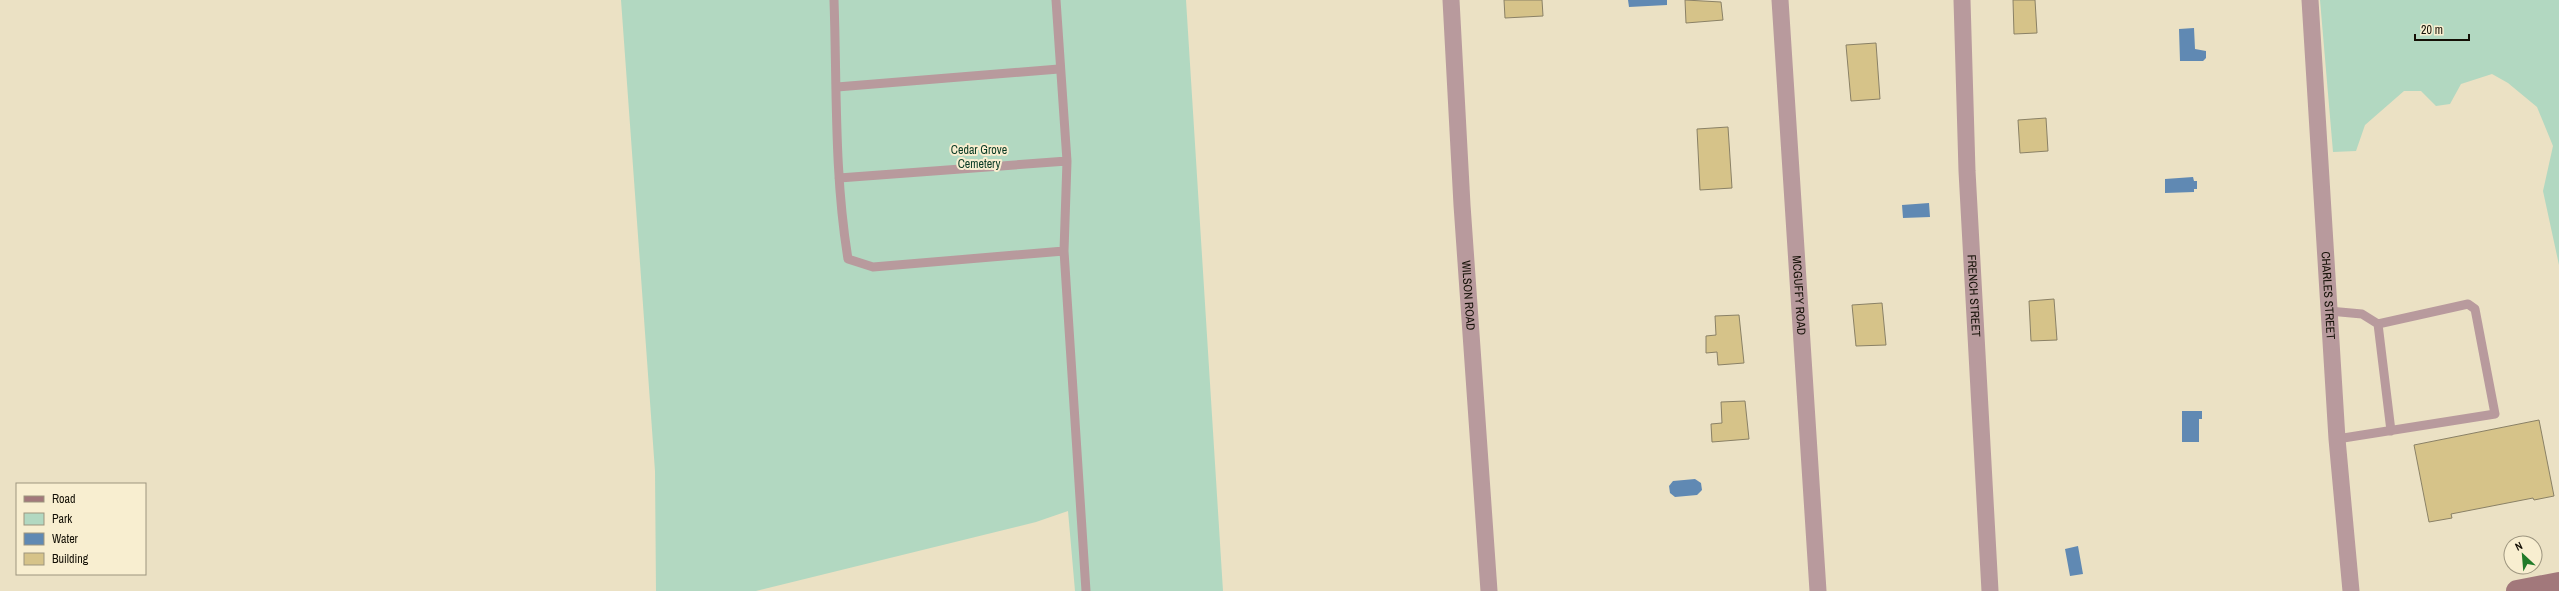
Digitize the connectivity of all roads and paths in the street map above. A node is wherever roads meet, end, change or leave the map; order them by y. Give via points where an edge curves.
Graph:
1 (834, 0) edge
2 (1056, 0) edge
3 (1451, 0) edge
4 (1780, 0) edge
5 (1962, 0) edge
6 (2310, 0) edge
7 (1059, 69) junction
8 (837, 88) junction
9 (1067, 161) junction
10 (839, 178) junction
11 (1064, 251) junction
12 (2329, 311) junction
13 (2378, 324) junction
14 (2391, 431) junction
15 (2337, 439) junction
16 (2559, 583) edge
17 (2529, 590) edge
18 (1086, 591) edge
19 (1489, 591) edge
20 (1818, 591) edge
21 (1990, 591) edge
22 (2351, 591) edge

1 - 8 lane
2 - 7 lane
3 - 19 street, WILSON ROAD via 1462,205
4 - 20 street, MCGUFFY ROAD
5 - 21 street, FRENCH STREET via 1967,171
6 - 12 street, CHARLES STREET
7 - 8 lane
7 - 9 lane
8 - 10 lane
9 - 10 lane
9 - 11 lane
10 - 11 lane via 848,259 873,267
11 - 18 lane
12 - 13 lane via 2362,314
12 - 15 street, CHARLES STREET
13 - 14 lane
13 - 14 lane via 2468,304 2475,309 2495,414
14 - 15 lane
15 - 22 street, CHARLES STREET
16 - 17 main road

